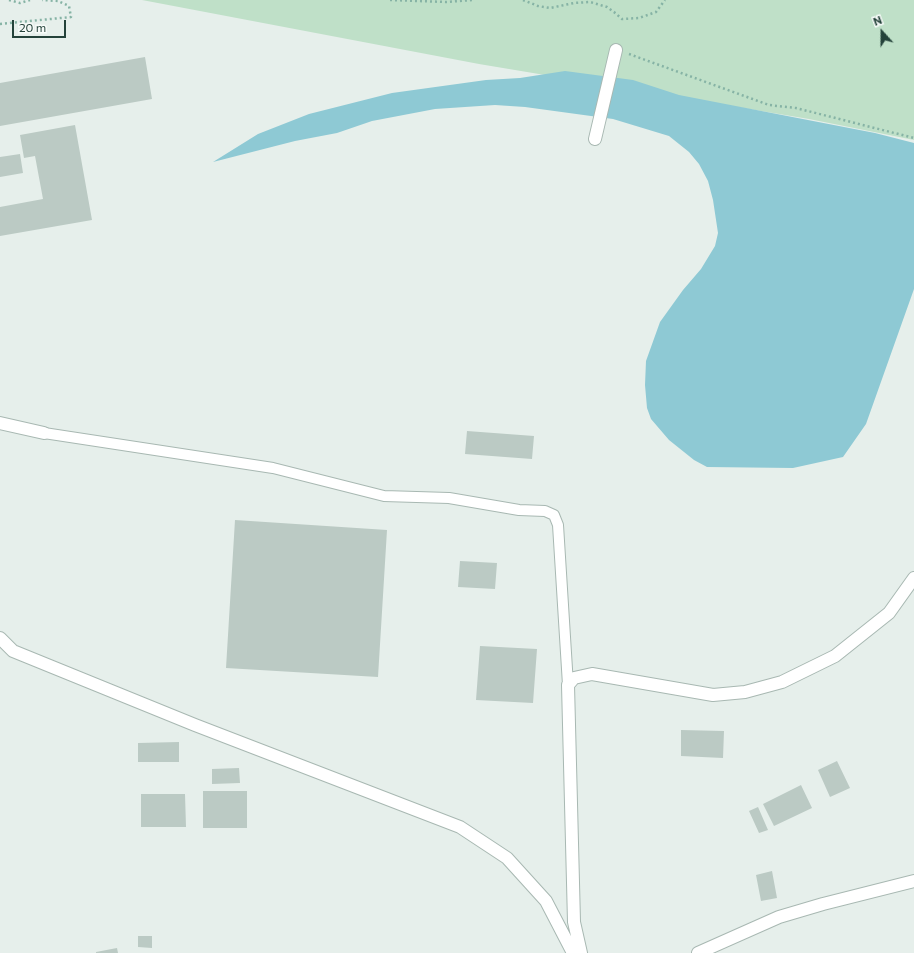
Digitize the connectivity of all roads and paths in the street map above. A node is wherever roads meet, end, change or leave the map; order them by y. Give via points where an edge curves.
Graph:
1 (9, 0) edge
2 (30, 0) edge
3 (42, 0) edge
4 (390, 0) edge
5 (473, 0) edge
6 (523, 0) edge
7 (665, 0) edge
8 (0, 24) edge
9 (616, 50) joint
10 (914, 138) edge
11 (595, 139) dead end
12 (0, 423) edge
13 (44, 433) joint
14 (914, 578) edge
15 (0, 638) edge
16 (568, 685) junction
17 (914, 881) edge
18 (573, 953) edge
19 (581, 953) edge
20 (698, 953) edge

1 - 2 path via 20,3
3 - 8 path via 58,1 69,6 71,17
4 - 5 path
6 - 7 path via 550,8 590,2 607,7 622,19 639,18 656,12
9 - 10 path via 769,105 796,108
9 - 11 street
12 - 13 street
13 - 16 lane via 274,468 384,496 449,498 519,510 545,511 554,516 558,525
14 - 16 street via 889,613 835,656 782,682 745,692 713,695 592,674 574,678
15 - 18 street via 13,651 460,827 507,858 546,901
16 - 19 street via 574,922
17 - 20 street via 779,917

